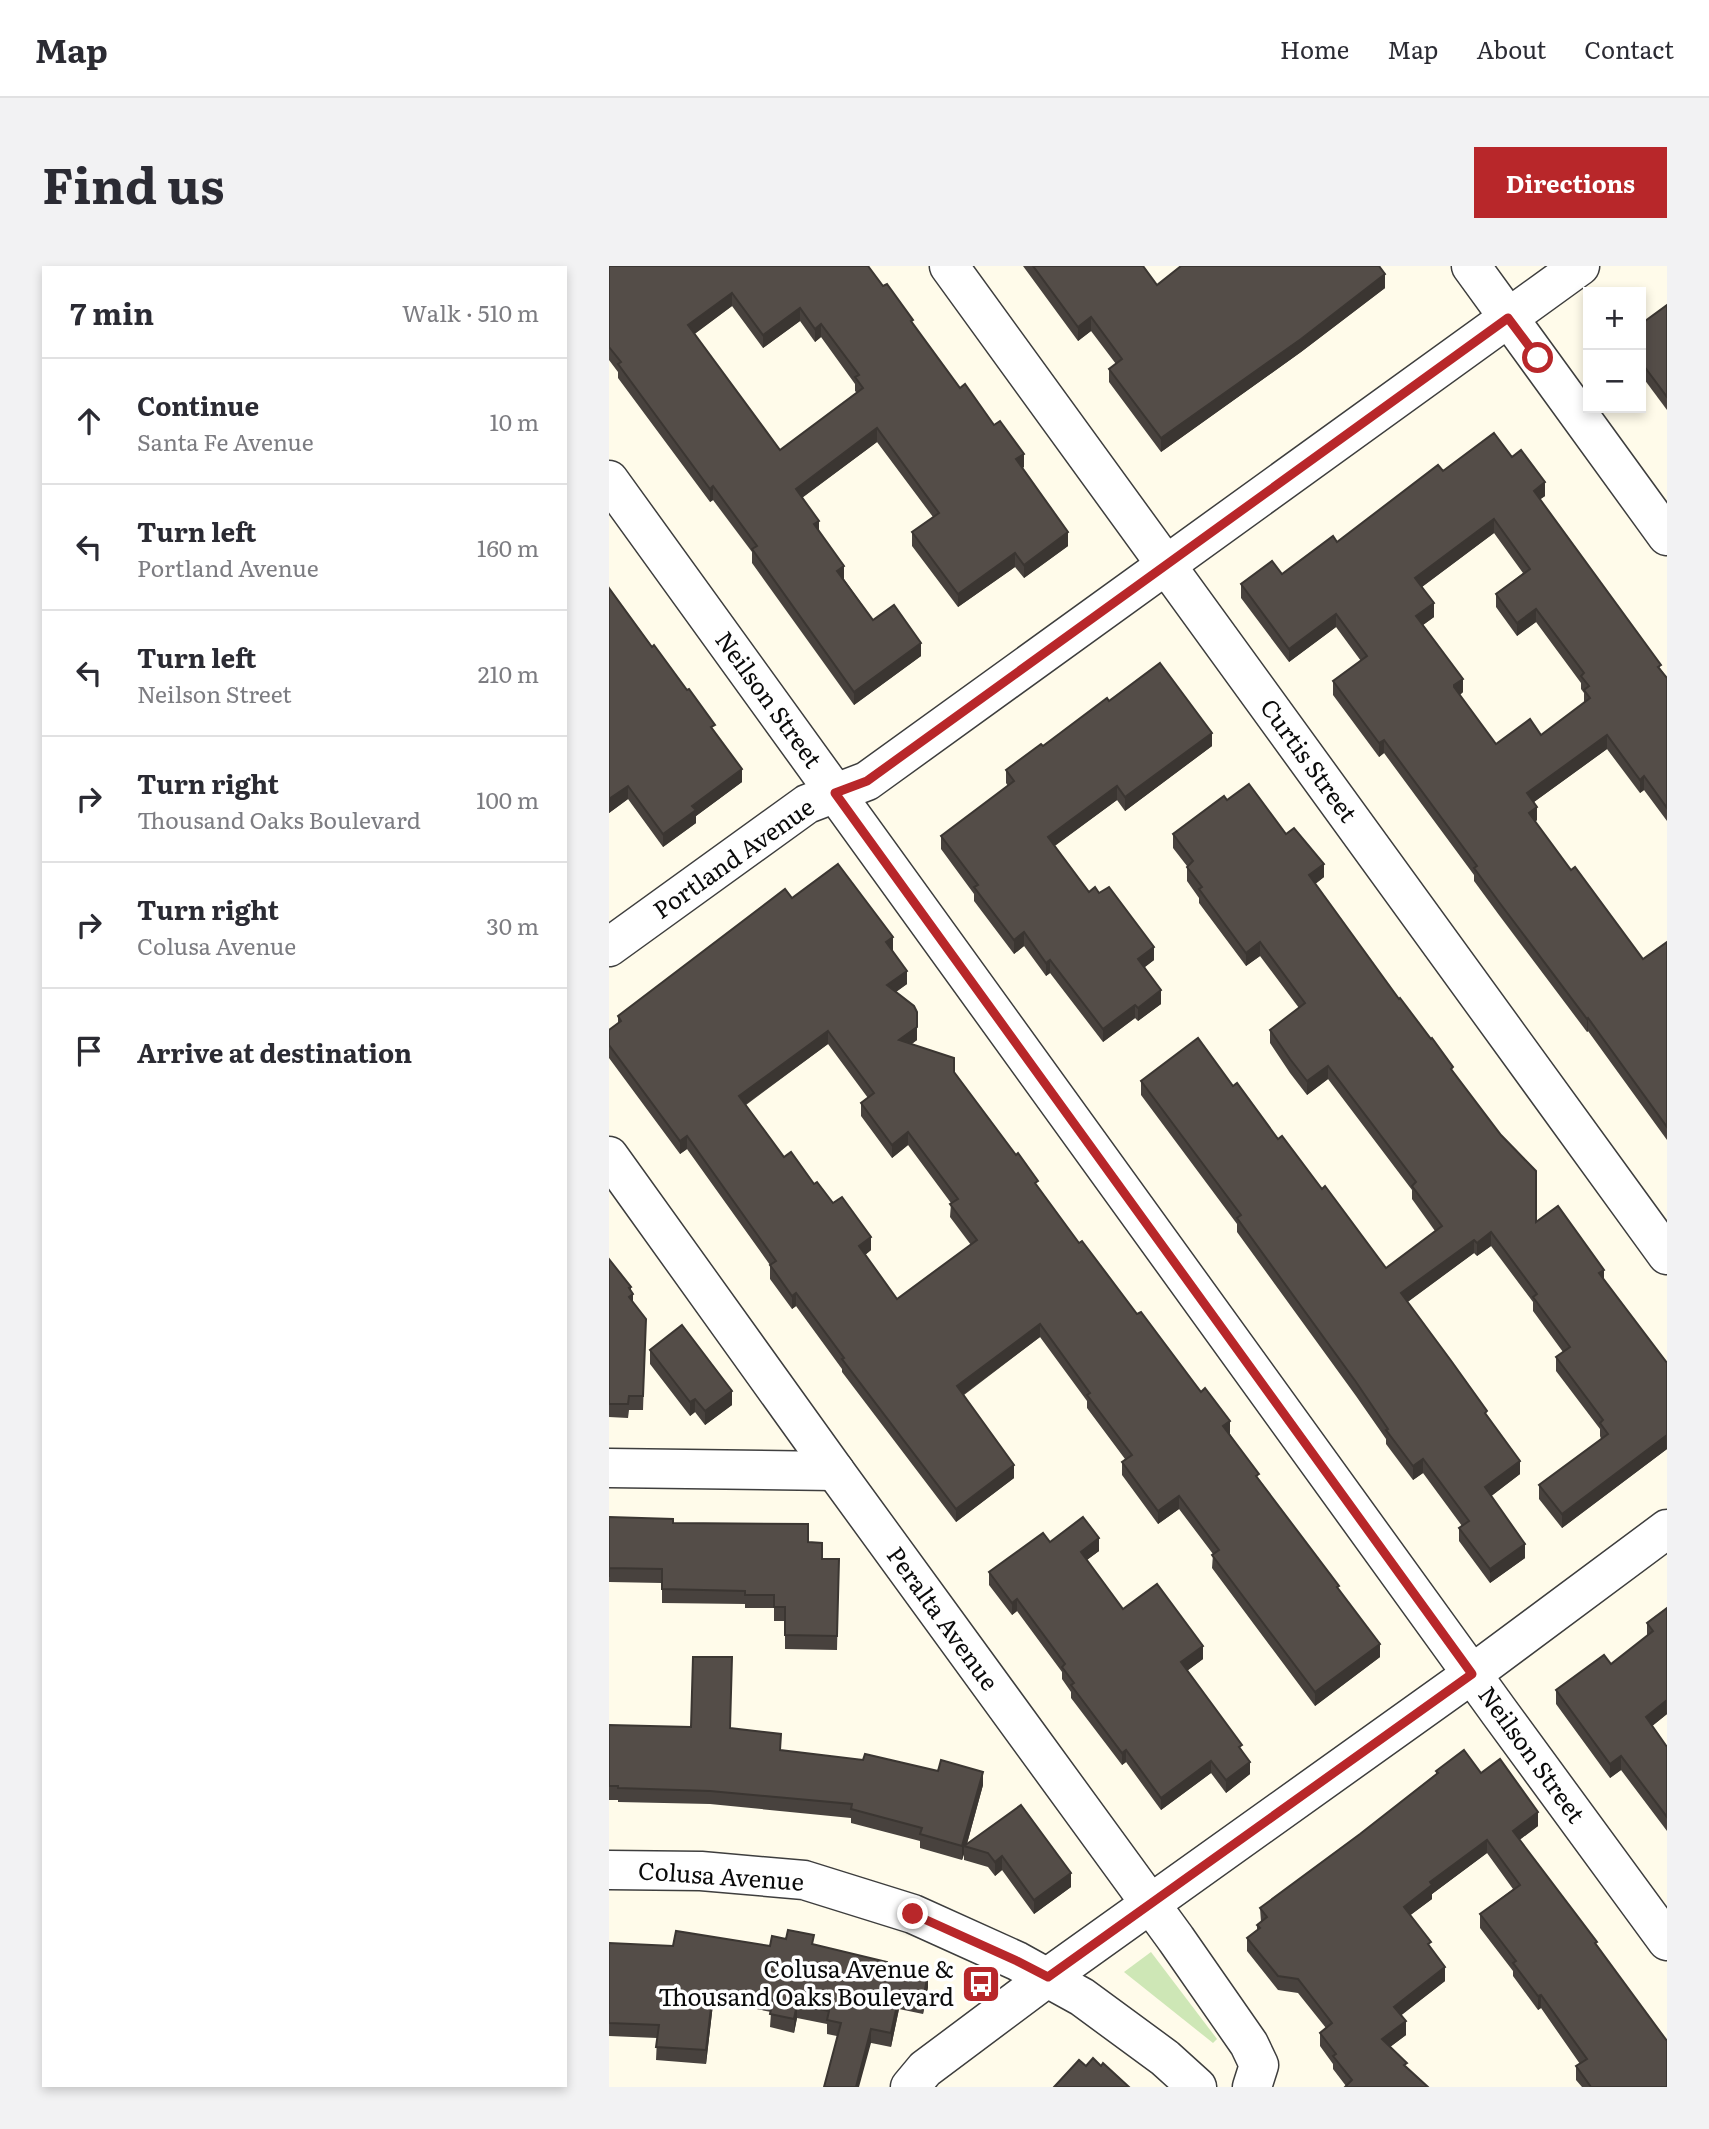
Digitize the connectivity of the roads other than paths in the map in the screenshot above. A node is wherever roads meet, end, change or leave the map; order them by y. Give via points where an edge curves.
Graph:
1 (949, 266) edge
2 (1471, 266) edge
3 (1580, 266) edge
4 (1508, 318) junction
5 (609, 480) edge
6 (1667, 536) edge
7 (1167, 566) junction
8 (835, 793) junction
9 (609, 947) edge
10 (609, 1156) edge
11 (1667, 1255) edge
12 (609, 1468) edge
13 (835, 1471) junction
14 (1667, 1529) edge
15 (1472, 1674) junction
16 (609, 1870) edge
17 (1150, 1905) junction
18 (1667, 1941) edge
19 (1048, 1977) junction
20 (910, 2087) edge
21 (1197, 2087) edge
22 (1252, 2087) edge

1 - 7 street, Curtis Street
2 - 4 street
3 - 4 street, Portland Avenue
4 - 6 street
4 - 7 street, Portland Avenue
5 - 8 street, Neilson Street
7 - 8 street, Portland Avenue via 867,781
7 - 11 street, Curtis Street
8 - 9 street, Portland Avenue via 807,804
8 - 15 street, Neilson Street
10 - 13 street, Peralta Avenue
12 - 13 street
13 - 17 street, Peralta Avenue
14 - 15 street
15 - 17 street
15 - 18 street, Neilson Street
16 - 19 street, Colusa Avenue via 701,1871 804,1880 913,1914
17 - 19 street
17 - 22 street, Peralta Avenue via 1249,2044 1259,2065
19 - 20 street via 925,2069
19 - 21 street, Colusa Avenue via 1165,2057

